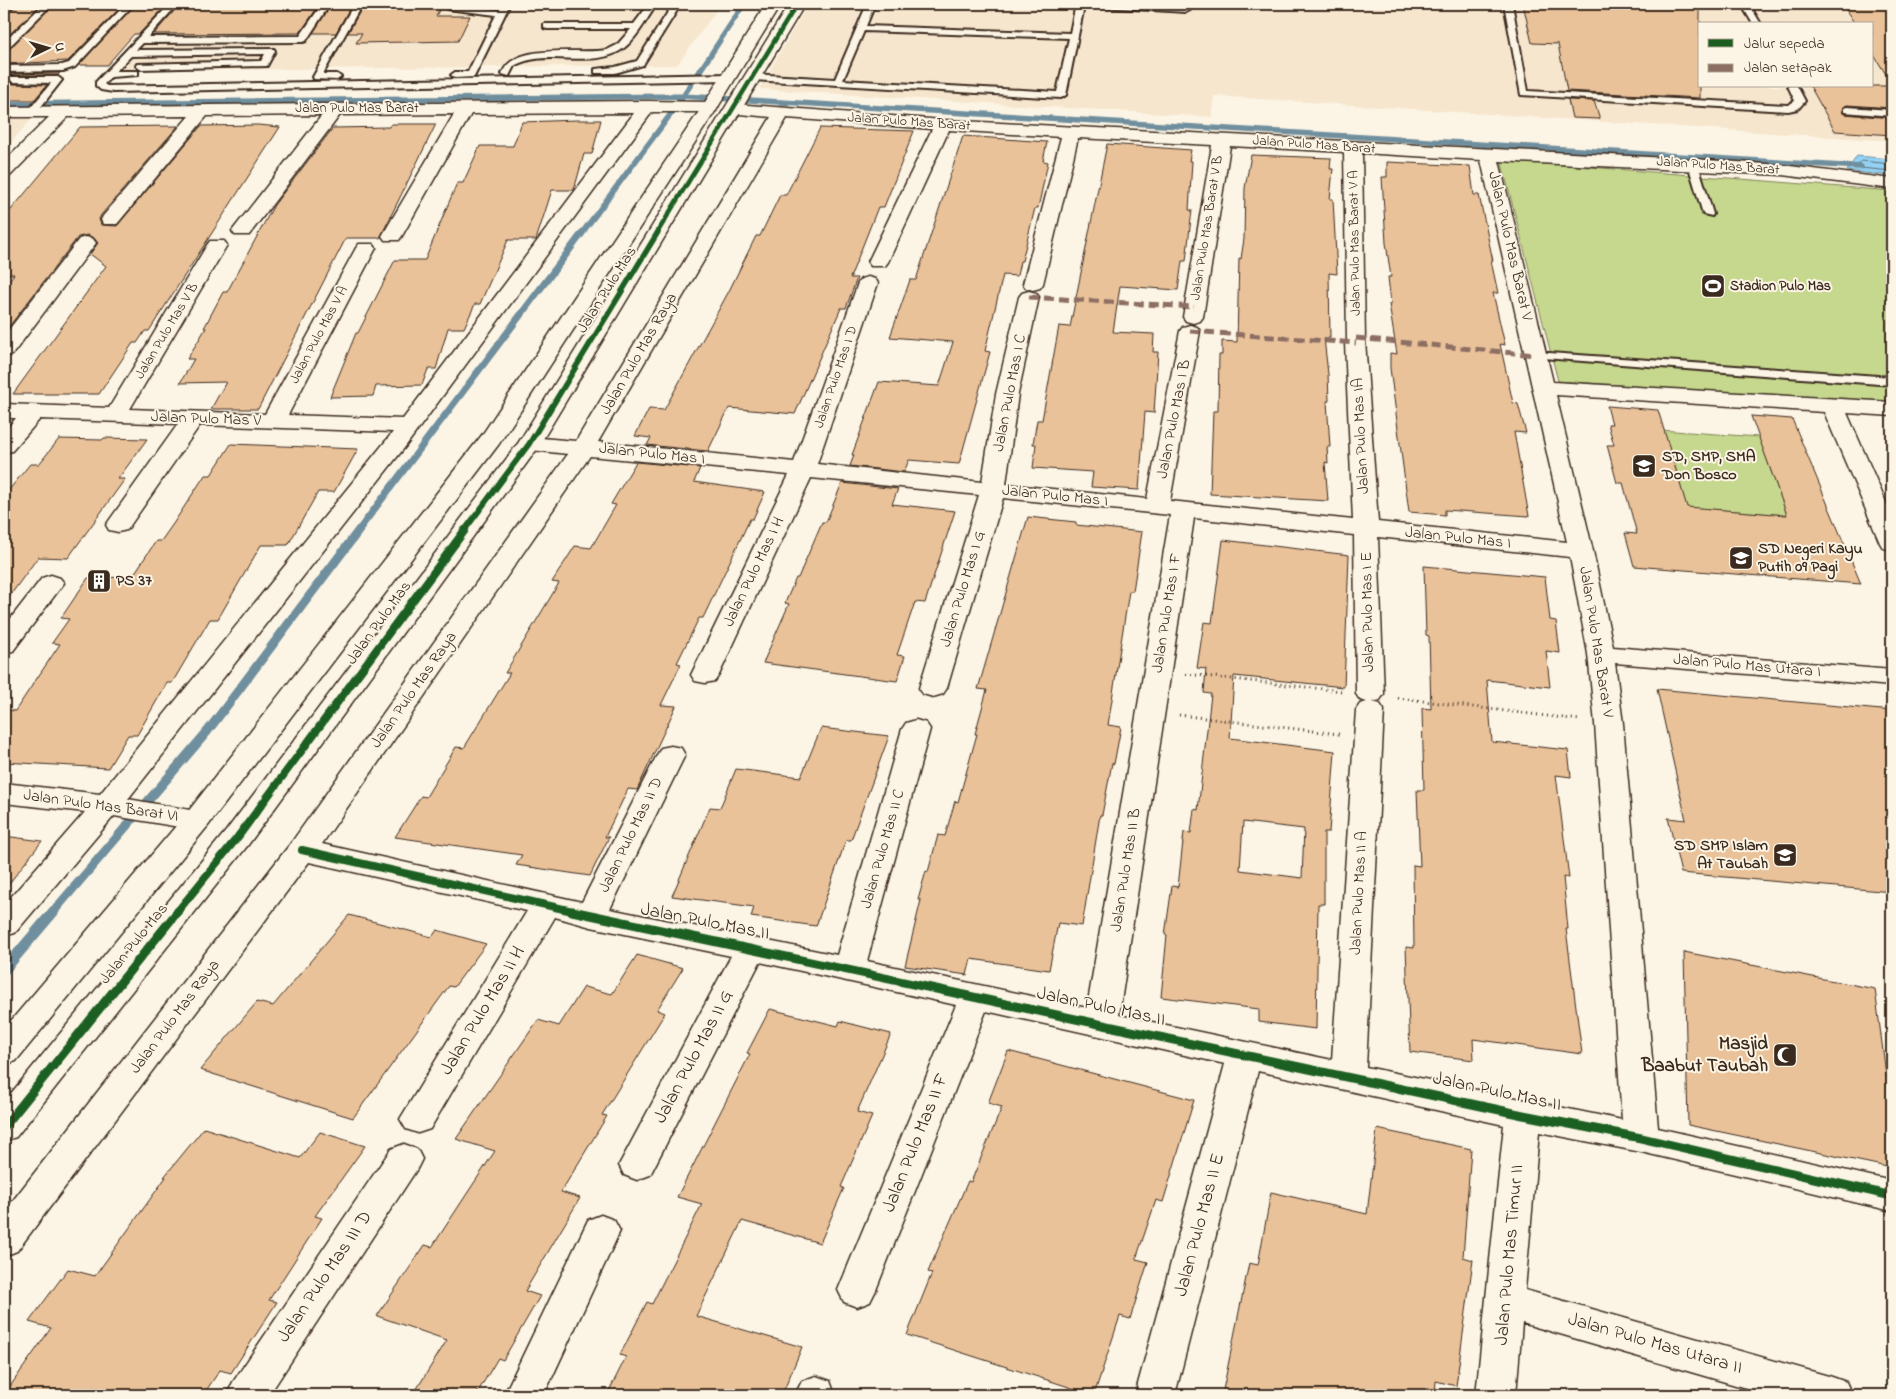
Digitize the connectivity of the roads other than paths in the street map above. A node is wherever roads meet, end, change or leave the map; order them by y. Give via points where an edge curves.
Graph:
1 (12, 4) edge
2 (48, 4) edge
3 (130, 4) edge
4 (174, 4) edge
5 (326, 4) edge
6 (358, 4) edge
7 (450, 4) edge
8 (506, 4) edge
9 (653, 4) edge
10 (677, 4) edge
11 (773, 4) edge
12 (797, 4) edge
13 (871, 4) edge
14 (1082, 4) edge
15 (1508, 4) edge
16 (1746, 4) edge
17 (1186, 10) dead end
18 (4, 11) edge
19 (502, 13) junction
20 (1756, 22) edge
21 (547, 26) dead end
22 (635, 27) junction
23 (860, 28) junction
24 (1073, 36) junction
25 (141, 40) junction
26 (4, 47) edge
27 (128, 53) junction
28 (151, 53) junction
29 (4, 69) edge
30 (137, 70) junction
31 (251, 72) dead end
32 (109, 74) junction
33 (506, 74) junction
34 (4, 79) edge
35 (470, 79) junction
36 (838, 82) junction
37 (1793, 88) edge
38 (729, 98) junction
39 (655, 106) junction
40 (466, 107) junction
41 (336, 108) junction
42 (35, 109) junction
43 (204, 109) junction
44 (1847, 110) dead end
45 (64, 111) junction
46 (4, 112) edge
47 (774, 112) junction
48 (1892, 113) edge
49 (943, 125) junction
50 (1071, 131) junction
51 (1222, 139) junction
52 (1353, 148) junction
53 (1489, 155) junction
54 (1693, 164) junction
55 (5, 169) edge
56 (1892, 184) edge
57 (1708, 214) dead end
58 (110, 220) dead end
59 (242, 231) dead end
60 (392, 236) dead end
61 (86, 244) dead end
62 (217, 245) dead end
63 (366, 248) dead end
64 (878, 262) dead end
65 (868, 283) dead end
66 (1191, 324) joint
67 (1356, 341) joint
68 (4, 350) edge
69 (1535, 355) junction
70 (1892, 381) edge
71 (1543, 388) junction
72 (1832, 405) junction
73 (1892, 409) edge
74 (4, 411) edge
75 (35, 411) junction
76 (116, 416) junction
77 (194, 419) junction
78 (271, 421) junction
79 (408, 426) junction
80 (532, 444) junction
81 (4, 446) edge
82 (581, 447) junction
83 (803, 470) junction
84 (993, 490) junction
85 (1157, 507) junction
86 (1183, 510) junction
87 (118, 525) dead end
88 (1366, 529) junction
89 (1892, 543) edge
90 (1581, 551) junction
91 (51, 583) dead end
92 (4, 645) edge
93 (1601, 654) junction
94 (705, 675) dead end
95 (1892, 678) edge
96 (933, 688) dead end
97 (1151, 714) joint
98 (1369, 714) joint
99 (916, 729) dead end
100 (671, 755) dead end
101 (4, 793) edge
102 (116, 807) junction
103 (188, 819) junction
104 (302, 850) junction
105 (547, 904) junction
106 (591, 916) junction
107 (4, 925) edge
108 (751, 948) junction
109 (849, 969) junction
110 (976, 996) junction
111 (1101, 1023) junction
112 (4, 1052) edge
113 (1245, 1054) junction
114 (1348, 1077) junction
115 (16, 1095) edge
116 (1523, 1115) junction
117 (418, 1119) dead end
118 (4, 1127) edge
119 (1641, 1138) junction
120 (404, 1159) dead end
121 (637, 1165) dead end
122 (1892, 1196) edge
123 (601, 1231) dead end
124 (4, 1240) edge
125 (857, 1290) dead end
126 (1506, 1301) junction
127 (246, 1395) edge
128 (524, 1395) edge
129 (1155, 1395) edge
130 (1496, 1395) edge
131 (1832, 1395) edge

1 - 18 lane
2 - 26 lane
3 - 29 lane via 72,65
4 - 25 lane
5 - 25 lane via 303,39
6 - 35 lane via 317,77
7 - 19 lane via 455,9
8 - 19 lane
9 - 22 lane
10 - 33 lane via 640,63 631,67
11 - 38 street
12 - 38 street
13 - 23 lane
14 - 17 lane
14 - 24 lane
15 - 37 lane via 1524,93 1788,108 1800,101
16 - 20 lane
19 - 35 lane
21 - 22 lane
22 - 33 lane via 620,46 608,51 535,56 511,64
23 - 24 lane
23 - 36 lane
24 - 36 lane via 1061,95
25 - 27 lane
27 - 28 lane
27 - 32 lane
28 - 30 lane
28 - 30 lane via 271,51 264,64
30 - 31 lane
30 - 32 lane
32 - 35 lane via 99,84 100,87
33 - 35 lane
34 - 42 lane via 58,80
35 - 38 lane via 705,78
36 - 38 lane
38 - 39 street, Jalan Pulo Mas Barat
38 - 47 street, Jalan Pulo Mas Barat
38 - 80 street, Jalan Pulo Mas
38 - 103 street, Jalan Pulo Mas via 491,439
39 - 40 street, Jalan Pulo Mas Barat
39 - 79 street
40 - 41 street, Jalan Pulo Mas Barat
40 - 60 street
41 - 43 street, Jalan Pulo Mas Barat
41 - 59 street
42 - 45 street, Jalan Pulo Mas Barat
42 - 46 street, Jalan Pulo Mas Barat
43 - 45 street, Jalan Pulo Mas Barat
43 - 58 street
44 - 48 lane
45 - 55 street
47 - 49 street, Jalan Pulo Mas Barat
47 - 82 street, Jalan Pulo Mas Raya
49 - 50 street, Jalan Pulo Mas Barat
49 - 64 street
50 - 51 street, Jalan Pulo Mas Barat
50 - 84 street, Jalan Pulo Mas I C via 1007,394
51 - 52 street, Jalan Pulo Mas Barat
51 - 66 street, Jalan Pulo Mas Barat V B
52 - 53 street, Jalan Pulo Mas Barat
52 - 67 street, Jalan Pulo Mas Barat V A
53 - 54 street, Jalan Pulo Mas Barat
53 - 69 street, Jalan Pulo Mas Barat V
54 - 56 street, Jalan Pulo Mas Barat via 1782,170
54 - 57 lane
61 - 68 street
62 - 76 street, Jalan Pulo Mas V B
63 - 78 street, Jalan Pulo Mas V A
65 - 83 street, Jalan Pulo Mas I D
66 - 85 street, Jalan Pulo Mas I B
67 - 88 street, Jalan Pulo Mas IA
69 - 70 lane
69 - 71 street, Jalan Pulo Mas Barat V
71 - 72 street
71 - 90 street, Jalan Pulo Mas Barat V
72 - 73 street
72 - 89 street
74 - 75 street, Jalan Pulo Mas V
75 - 76 street, Jalan Pulo Mas V
75 - 81 street
76 - 77 street, Jalan Pulo Mas V
77 - 78 street, Jalan Pulo Mas V
77 - 87 street
78 - 79 street, Jalan Pulo Mas V
79 - 102 street
80 - 82 street, Jalan Pulo Mas I
80 - 115 street, Jalan Pulo Mas via 237,838
82 - 83 street, Jalan Pulo Mas I
82 - 104 street, Jalan Pulo Mas Raya
83 - 84 street, Jalan Pulo Mas I
83 - 94 street, Jalan Pulo Mas I H
84 - 85 street, Jalan Pulo Mas I
84 - 96 street, Jalan Pulo Mas I G
85 - 86 street, Jalan Pulo Mas I
86 - 88 street, Jalan Pulo Mas I
86 - 97 street, Jalan Pulo Mas I F
88 - 90 street, Jalan Pulo Mas I
88 - 98 street, Jalan Pulo Mas I E
90 - 93 street, Jalan Pulo Mas Barat V
91 - 92 street
93 - 95 street, Jalan Pulo Mas Utara I
93 - 119 street, Jalan Pulo Mas Barat V
97 - 111 street, Jalan Pulo Mas II B
98 - 114 street, Jalan Pulo Mas II A
99 - 109 street, Jalan Pulo Mas II C
100 - 106 street, Jalan Pulo Mas II D
101 - 102 street, Jalan Pulo Mas Barat VI
102 - 103 street, Jalan Pulo Mas Barat VI
102 - 107 street
103 - 112 street, Jalan Pulo Mas
104 - 105 street, Jalan Pulo Mas II
104 - 124 street, Jalan Pulo Mas Raya
105 - 106 street, Jalan Pulo Mas II
105 - 117 street, Jalan Pulo Mas II H
106 - 108 street, Jalan Pulo Mas II
108 - 109 street, Jalan Pulo Mas II
108 - 121 street, Jalan Pulo Mas II G
109 - 110 street, Jalan Pulo Mas II
110 - 111 street, Jalan Pulo Mas II
110 - 125 street, Jalan Pulo Mas II F
111 - 113 street, Jalan Pulo Mas II
113 - 114 street, Jalan Pulo Mas II
113 - 129 street, Jalan Pulo Mas II E
114 - 116 street, Jalan Pulo Mas II
115 - 118 street, Jalan Pulo Mas
116 - 119 street, Jalan Pulo Mas II
116 - 126 street, Jalan Pulo Mas Timur II
119 - 122 street, Jalan Pulo Mas II
120 - 127 street, Jalan Pulo Mas III D
123 - 128 street
126 - 130 street, Jalan Pulo Mas Timur II
126 - 131 street, Jalan Pulo Mas Utara II

